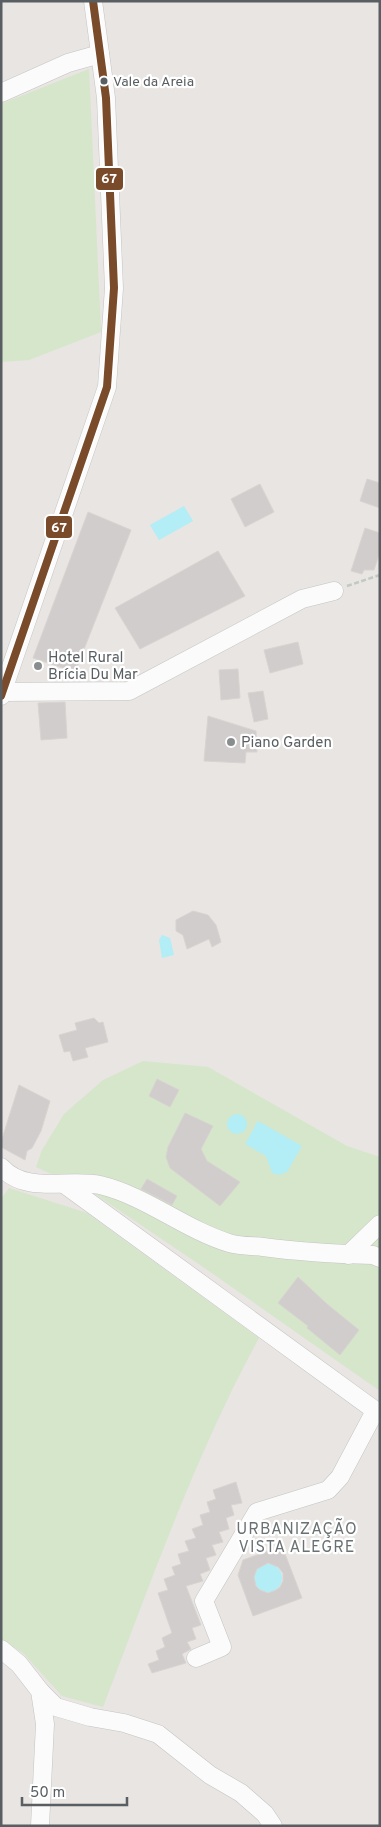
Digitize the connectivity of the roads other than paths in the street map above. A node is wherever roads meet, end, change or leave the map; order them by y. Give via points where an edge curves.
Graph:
1 (93, 1) edge
2 (100, 54) junction
3 (1, 93) edge
4 (334, 591) road end
5 (2, 689) edge
6 (1, 1167) edge
7 (64, 1184) junction
8 (380, 1224) edge
9 (348, 1254) junction
10 (380, 1258) edge
11 (377, 1412) edge
12 (1, 1649) edge
13 (196, 1658) dead end
14 (40, 1691) junction
15 (40, 1826) edge
16 (273, 1826) edge

1 - 2 street
2 - 3 street via 68,63
2 - 5 street via 106,98 114,288 106,387
4 - 5 street via 302,599 129,691
6 - 7 street via 8,1174 36,1184
7 - 9 street via 98,1185 126,1194 229,1243
7 - 11 street
8 - 9 street
9 - 10 street
11 - 13 street via 340,1477 328,1490 257,1512 204,1601 222,1647
12 - 14 street via 19,1664
14 - 15 street via 45,1724
14 - 16 street via 56,1707 158,1734 210,1775 240,1793 265,1814

